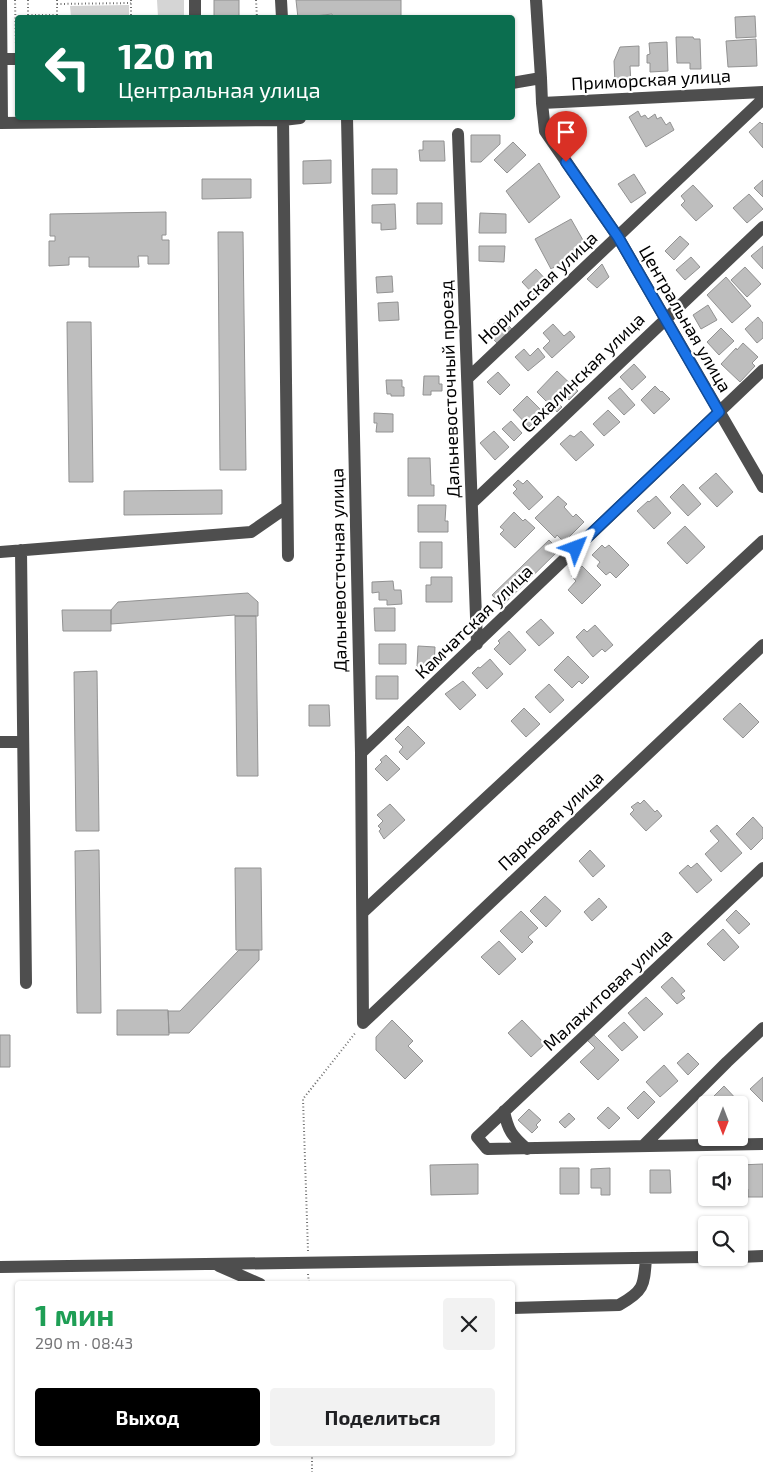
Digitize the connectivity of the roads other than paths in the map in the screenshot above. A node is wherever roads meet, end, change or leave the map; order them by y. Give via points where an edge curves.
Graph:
1 (1, 0) edge
2 (195, 0) edge
3 (281, 0) edge
4 (536, 0) edge
5 (195, 15) edge
6 (282, 15) edge
7 (1, 59) junction
8 (15, 59) edge
9 (541, 78) junction
10 (515, 82) edge
11 (763, 92) edge
12 (763, 99) edge
13 (542, 103) junction
14 (29, 120) edge
15 (283, 120) edge
16 (348, 120) edge
17 (1, 123) edge
18 (458, 134) dead end
19 (763, 227) edge
20 (618, 237) junction
21 (665, 319) junction
22 (763, 370) edge
23 (468, 378) junction
24 (719, 412) junction
25 (763, 487) edge
26 (472, 503) junction
27 (287, 507) junction
28 (763, 541) edge
29 (21, 550) junction
30 (0, 552) edge
31 (288, 556) dead end
32 (476, 644) junction
33 (763, 646) edge
34 (0, 742) edge
35 (23, 742) junction
36 (361, 754) junction
37 (763, 868) edge
38 (362, 912) junction
39 (26, 983) dead end
40 (363, 1023) joint
41 (763, 1028) edge
42 (504, 1112) junction
43 (763, 1144) edge
44 (644, 1145) junction
45 (527, 1149) junction
46 (763, 1256) edge
47 (698, 1257) edge
48 (748, 1257) edge
49 (646, 1258) junction
50 (214, 1264) junction
51 (0, 1267) edge
52 (253, 1281) edge
53 (515, 1308) edge

1 - 7 street
2 - 5 street
3 - 6 street
4 - 9 street, Центральная улица
7 - 8 street
7 - 17 street
9 - 10 street
9 - 13 street, Центральная улица
11 - 13 street, Приморская улица
12 - 20 street, Норильская улица
13 - 20 street, Центральная улица via 545,131
14 - 17 street
15 - 27 street
16 - 36 street, Дальневосточная улица
18 - 23 street, Дальневосточный проезд
19 - 21 street, Сахалинская улица
20 - 21 street, Центральная улица
20 - 23 street, Норильская улица
21 - 24 street, Центральная улица
21 - 26 street, Сахалинская улица
22 - 24 street, Камчатская улица
23 - 26 street, Дальневосточный проезд
24 - 25 street, Центральная улица
24 - 32 street, Камчатская улица
26 - 32 street, Дальневосточный проезд
27 - 29 street via 251,532
27 - 31 street
28 - 38 street
29 - 30 street
29 - 35 street
32 - 36 street, Камчатская улица
33 - 40 street, Парковая улица
34 - 35 street
35 - 39 street
36 - 38 street, Дальневосточная улица
37 - 42 street, Малахитовая улица
38 - 40 street, Дальневосточная улица
41 - 44 street
42 - 45 street via 507,1127
42 - 45 street, Малахитовая улица via 477,1137 487,1149
43 - 44 street
44 - 45 street
46 - 48 street
47 - 49 street
49 - 50 street
49 - 53 street via 640,1291 619,1305
50 - 51 street
50 - 52 street

